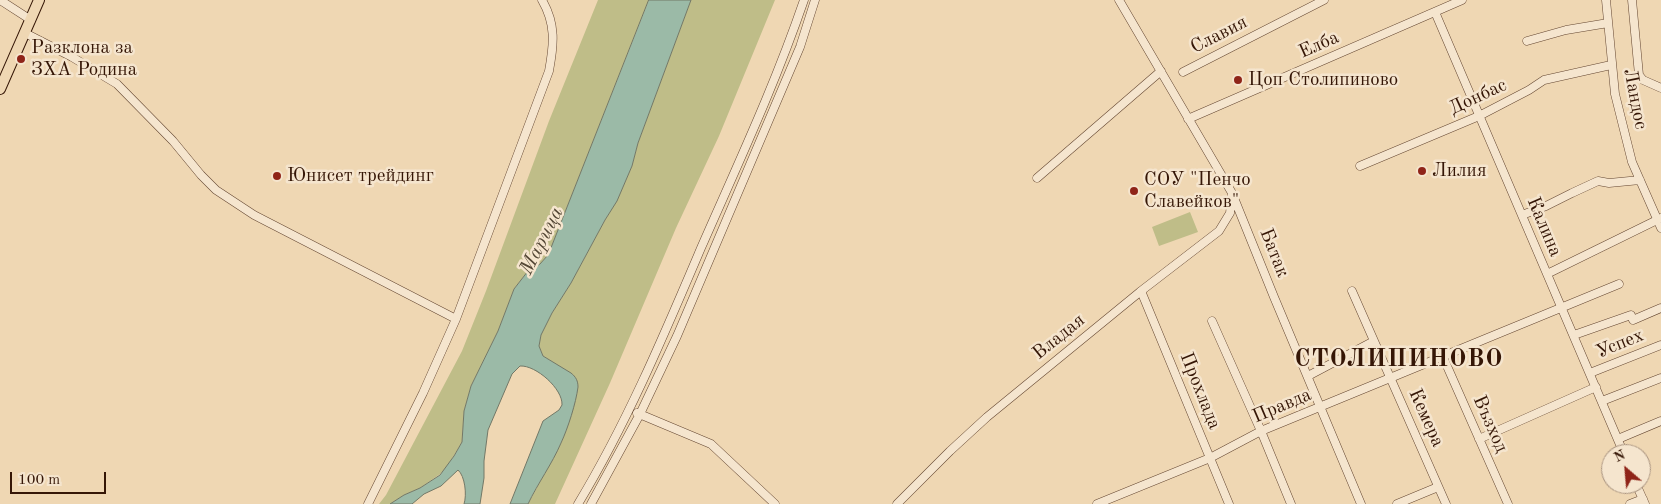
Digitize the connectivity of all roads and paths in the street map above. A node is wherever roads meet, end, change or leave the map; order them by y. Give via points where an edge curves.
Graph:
1 (0, 0) edge
2 (39, 0) edge
3 (542, 0) edge
4 (804, 0) edge
5 (815, 0) edge
6 (1119, 0) edge
7 (1324, 0) edge
8 (1462, 0) edge
9 (1606, 0) edge
10 (1632, 0) edge
11 (1435, 12) junction
12 (31, 20) junction
13 (1608, 23) junction
14 (25, 33) junction
15 (1527, 41) dead end
16 (1612, 64) junction
17 (1160, 72) junction
18 (1183, 72) dead end
19 (1661, 88) edge
20 (0, 89) edge
21 (1479, 116) junction
22 (1188, 119) junction
23 (1360, 166) dead end
24 (1036, 178) dead end
25 (1640, 180) junction
26 (1232, 193) junction
27 (1522, 215) junction
28 (1659, 219) edge
29 (1661, 228) edge
30 (1547, 274) junction
31 (1620, 284) dead end
32 (1141, 291) junction
33 (1352, 291) dead end
34 (1562, 307) junction
35 (1661, 308) edge
36 (456, 319) junction
37 (1212, 321) dead end
38 (1574, 335) junction
39 (1374, 341) junction
40 (1661, 345) edge
41 (1443, 356) junction
42 (1590, 373) junction
43 (1308, 376) junction
44 (1661, 378) edge
45 (1391, 379) junction
46 (1596, 387) junction
47 (1602, 401) junction
48 (1321, 407) junction
49 (629, 409) junction
50 (640, 414) junction
51 (1661, 421) edge
52 (1261, 432) junction
53 (1479, 439) junction
54 (1618, 439) junction
55 (1620, 444) edge
56 (1210, 458) junction
57 (1438, 487) junction
58 (1644, 501) edge
59 (368, 504) edge
60 (578, 504) edge
61 (591, 504) edge
62 (775, 504) edge
63 (897, 504) edge
64 (1097, 504) edge
65 (1229, 504) edge
66 (1291, 504) edge
67 (1361, 504) edge
68 (1397, 504) edge
69 (1446, 504) edge
70 (1508, 504) edge
71 (1630, 504) edge

1 - 12 street
2 - 12 main road
3 - 36 street via 548,12 554,44 549,71
4 - 49 street via 760,113
5 - 50 street via 796,56 677,336
6 - 17 street, Батак
7 - 18 street, Славия
8 - 11 street, Елба
9 - 13 street, Ландос
10 - 19 street via 1639,75
11 - 21 street, Калина
11 - 22 street, Елба
12 - 14 main road
13 - 15 street
13 - 16 street, Ландос
14 - 20 main road
14 - 36 street via 117,84 223,195 254,215
16 - 21 street, Донбас via 1544,80
16 - 25 street, Ландос via 1614,94
17 - 22 street, Батак
17 - 24 street
21 - 23 street, Донбас
21 - 27 street, Калина
22 - 26 street, Батак
25 - 27 street via 1598,181
25 - 28 street, Ландос
26 - 32 street, Владая via 1230,213 1219,231
26 - 43 street, Батак
27 - 30 street, Калина
28 - 29 street, Ландос
28 - 30 street
30 - 34 street, Калина
31 - 34 street, Правда
32 - 56 street, Прохлада
32 - 63 street, Владая via 987,417
33 - 39 street, Кемера
34 - 38 street, Калина
34 - 41 street, Правда
35 - 38 street
36 - 59 street
37 - 52 street
38 - 42 street, Калина
39 - 43 street
39 - 45 street, Кемера
40 - 42 street, Успех
41 - 45 street, Правда
41 - 53 street, Възход
42 - 46 street, Калина
43 - 48 street, Батак
44 - 47 street
45 - 48 street, Правда
45 - 57 street, Кемера
46 - 47 street, Калина
46 - 53 street
47 - 54 street, Калина
48 - 52 street, Правда
48 - 67 street, Батак
49 - 50 street
49 - 60 street
50 - 61 street
50 - 62 street via 711,444
51 - 54 street
52 - 56 street, Правда
52 - 66 street
53 - 70 street, Възход
54 - 55 street, Калина
56 - 64 street, Правда
56 - 65 street, Прохлада
57 - 68 street
57 - 69 street, Кемера
58 - 71 street

